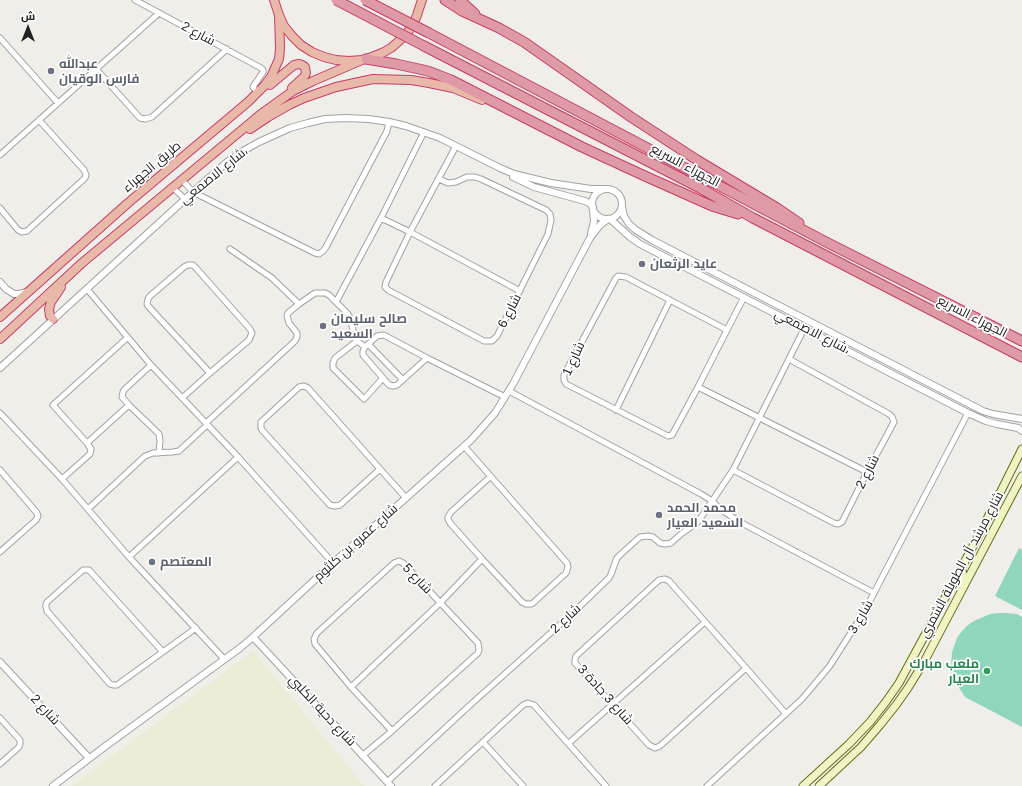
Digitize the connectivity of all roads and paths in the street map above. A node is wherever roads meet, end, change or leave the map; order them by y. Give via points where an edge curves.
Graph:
1 (135, 0) edge
2 (274, 0) edge
3 (336, 0) edge
4 (365, 0) edge
5 (422, 0) edge
6 (446, 0) edge
7 (460, 0) edge
8 (159, 12) junction
9 (279, 16) junction
10 (486, 22) junction
11 (0, 38) edge
12 (227, 49) junction
13 (364, 59) junction
14 (96, 69) junction
15 (257, 92) junction
16 (248, 102) junction
17 (58, 103) junction
18 (506, 109) junction
19 (261, 114) junction
20 (39, 120) junction
21 (389, 122) junction
22 (424, 132) junction
23 (456, 146) junction
24 (218, 150) junction
25 (0, 155) edge
26 (500, 168) junction
27 (438, 179) junction
28 (182, 180) junction
29 (173, 188) junction
30 (604, 189) junction
31 (193, 192) junction
32 (185, 199) junction
33 (593, 207) junction
34 (622, 207) junction
35 (0, 208) edge
36 (381, 218) junction
37 (753, 218) junction
38 (609, 219) junction
39 (410, 232) junction
40 (590, 238) junction
41 (828, 243) junction
42 (230, 249) dead end
43 (67, 277) junction
44 (0, 282) edge
45 (0, 286) edge
46 (87, 289) junction
47 (30, 290) junction
48 (520, 291) junction
49 (744, 297) junction
50 (670, 300) junction
51 (336, 302) junction
52 (299, 304) junction
53 (0, 317) edge
54 (53, 320) junction
55 (804, 328) junction
56 (727, 330) junction
57 (128, 338) junction
58 (0, 339) edge
59 (357, 341) junction
60 (1022, 341) edge
61 (366, 345) junction
62 (1022, 357) edge
63 (427, 358) junction
64 (789, 359) junction
65 (151, 365) junction
66 (0, 368) edge
67 (210, 373) junction
68 (383, 378) junction
69 (403, 380) junction
70 (698, 388) junction
71 (509, 391) junction
72 (504, 397) junction
73 (182, 398) junction
74 (129, 405) junction
75 (616, 410) junction
76 (968, 413) junction
77 (1, 416) edge
78 (759, 418) junction
79 (1022, 419) edge
80 (207, 424) junction
81 (1022, 430) edge
82 (87, 443) junction
83 (464, 446) junction
84 (1022, 449) edge
85 (159, 453) junction
86 (238, 457) junction
87 (380, 469) junction
88 (0, 470) edge
89 (732, 470) junction
90 (867, 472) junction
91 (1022, 476) edge
92 (490, 477) junction
93 (62, 479) junction
94 (1006, 480) junction
95 (1016, 486) junction
96 (406, 498) junction
97 (712, 501) junction
98 (88, 509) junction
99 (0, 552) edge
100 (129, 557) junction
101 (482, 559) junction
102 (333, 563) junction
103 (961, 569) junction
104 (962, 589) junction
105 (874, 593) junction
106 (946, 597) junction
107 (440, 603) junction
108 (947, 618) junction
109 (705, 622) junction
110 (196, 628) junction
111 (253, 637) junction
112 (162, 651) junction
113 (224, 659) junction
114 (0, 662) edge
115 (746, 668) junction
116 (351, 687) junction
117 (613, 704) junction
118 (786, 714) junction
119 (0, 718) edge
120 (392, 731) junction
121 (483, 742) junction
122 (568, 743) junction
123 (362, 756) junction
124 (89, 758) junction
125 (0, 764) edge
126 (812, 777) junction
127 (389, 784) edge
128 (438, 785) edge
129 (53, 786) edge
130 (524, 786) edge
131 (606, 786) edge
132 (707, 786) edge
133 (803, 786) edge
134 (817, 786) edge

1 - 8 street, شارع 2
2 - 9 highway
3 - 37 highway, الجهراء السريع, bridge via 702,189
4 - 41 highway, الجهراء السريع, bridge
5 - 13 highway via 407,34 391,48
6 - 10 highway
7 - 10 highway
8 - 12 street, شارع 2
8 - 14 street
9 - 13 highway via 292,36 312,52 336,60
9 - 15 highway, طريق الجهراء via 279,59 271,78
10 - 41 highway via 524,42 631,117 777,208
11 - 17 street
12 - 14 street via 152,117 145,120 140,118
12 - 15 street, شارع 2 via 262,68 263,72 253,87
13 - 18 highway via 428,71
13 - 19 highway via 293,91
14 - 17 street
15 - 16 highway, طريق الجهراء
16 - 19 highway via 294,65 300,64 305,67 304,77
16 - 47 highway, طريق الجهراء
17 - 20 street
18 - 24 highway via 453,88 411,80 373,79 318,93 289,105
18 - 37 highway via 662,184 712,206
19 - 24 highway
20 - 25 street
20 - 35 street via 84,170 85,178 27,231 18,230
21 - 22 street, شارع الاصمعي،
21 - 31 street, شارع الاصمعي، via 339,119 290,128 243,151
21 - 31 street via 387,131 322,253 315,253
22 - 23 street, شارع الاصمعي،
22 - 36 street
23 - 26 street, شارع الاصمعي،
23 - 27 street, شارع 6
24 - 28 highway
26 - 30 street, شارع الاصمعي، via 526,178
26 - 33 street, شارع الاصمعي، via 534,187 585,201
27 - 39 street, شارع 6
27 - 48 street, شارع 6 via 456,182 467,177 482,179 550,214 548,234
28 - 29 highway
28 - 31 street
29 - 32 street
29 - 43 highway
30 - 33 street via 594,198
30 - 34 street via 618,193
31 - 32 street, شارع الاصمعي،
32 - 46 street, شارع الاصمعي،
33 - 38 street via 598,216
33 - 40 street, شارع عمرو بن كلثوم via 594,221
34 - 38 street via 620,213
34 - 79 street, شارع الاصمعي، via 629,224 652,240 983,411
36 - 39 street
36 - 51 street
37 - 62 highway, الجهراء السريع
38 - 40 street, شارع عمرو بن كلثوم via 600,225
38 - 49 street, شارع الاصمعي، via 640,244
39 - 48 street
39 - 48 street, شارع 6 via 386,282 385,287 388,290 487,341 492,341 497,336
40 - 71 street, شارع عمرو بن كلثوم
41 - 60 highway, الجهراء السريع
42 - 52 street via 272,278
43 - 54 highway via 51,302 49,309
43 - 58 highway
44 - 45 street
44 - 47 street via 14,294
46 - 54 street, شارع الاصمعي،
46 - 57 street
47 - 53 highway, طريق الجهراء
49 - 55 street, شارع الاصمعي،
49 - 56 street, شارع 1
50 - 56 street, شارع 1
50 - 75 street
50 - 75 street, شارع 1 via 626,277 618,276 564,375 566,384
51 - 52 street via 325,293 315,293
51 - 59 street via 350,318
52 - 80 street via 287,316 298,334 295,341
54 - 66 street, شارع الاصمعي،
55 - 64 street, شارع 2
55 - 76 street, شارع الاصمعي،
56 - 70 street, شارع 1
57 - 65 street
57 - 82 street via 52,405
59 - 61 street
59 - 68 street via 336,358 333,368 364,399
61 - 63 street via 384,334
61 - 68 street via 363,355
61 - 69 street
63 - 69 street
63 - 72 street
64 - 78 street, شارع 2
64 - 90 street, شارع 2 via 892,417 894,422
65 - 73 street
65 - 74 street via 124,390 122,397
67 - 67 street via 249,340 251,331 196,268 188,265 150,296 148,306
67 - 73 street
68 - 69 street via 393,386
70 - 75 street, شارع 1 via 674,433 668,436
70 - 78 street
71 - 72 street, شارع عمرو بن كلثوم
71 - 97 street
72 - 83 street, شارع عمرو بن كلثوم via 495,413
73 - 80 street
74 - 82 street
74 - 85 street via 159,434
76 - 81 street, شارع الاصمعي، via 986,421
76 - 105 street, شارع 3
77 - 93 street
78 - 89 street, شارع 2
78 - 90 street
80 - 85 street via 179,451
80 - 86 street
82 - 93 street via 91,449 90,454
83 - 92 street
83 - 96 street, شارع عمرو بن كلثوم
84 - 94 main road, شارع مرشد آل الطويلة الشمري
85 - 98 street via 145,456
86 - 100 street
86 - 102 street
87 - 87 street via 304,386 299,387 261,422 262,430 330,505 340,505
87 - 96 street
88 - 99 street via 38,516
89 - 90 street, شارع 2 via 834,524 842,522
89 - 97 street, شارع 2
91 - 95 main road, شارع مرشد آل الطويلة الشمري
92 - 101 street via 448,517 450,523
92 - 101 street via 568,567 566,573 533,603 526,604
93 - 98 street
94 - 95 main road via 1014,478
94 - 103 main road, شارع مرشد آل الطويلة الشمري
95 - 104 main road, شارع مرشد آل الطويلة الشمري
96 - 102 street, شارع عمرو بن كلثوم
97 - 105 street via 738,521
97 - 127 street, شارع 2 via 698,522 671,543 660,543 648,536 640,537 617,558 609,578 469,706
98 - 100 street
100 - 110 street
101 - 107 street
102 - 111 street, شارع عمرو بن كلثوم
103 - 104 main road via 963,574 958,586
103 - 106 main road, شارع مرشد آل الطويلة الشمري
104 - 108 main road, شارع مرشد آل الطويلة الشمري
105 - 118 street, شارع 3 via 829,667
106 - 108 main road via 950,596 952,599 946,612
106 - 126 main road, شارع مرشد آل الطويلة الشمري via 885,703 870,722
107 - 116 street
107 - 116 street, شارع 5 via 403,563 396,562 317,633 314,638 315,644
107 - 120 street, شارع 5 via 478,643 480,650
108 - 134 main road, شارع مرشد آل الطويلة الشمري via 896,705 861,747
109 - 115 street, شارع 3 جادة 3
109 - 117 street
109 - 117 street, شارع 3 جادة 3 via 669,581 659,580 575,658 575,663
110 - 112 street
110 - 113 street
111 - 113 street, شارع عمرو بن كلثوم
111 - 123 street, شارع دحية الكلبي
112 - 112 street via 117,685 112,685 47,611 46,604 83,570 89,570
113 - 124 street, شارع عمرو بن كلثوم
114 - 124 street, شارع 2
115 - 117 street, شارع 3 جادة 3 via 655,748 649,745
115 - 118 street, شارع 3 جادة 3
116 - 120 street, شارع 5
117 - 122 street
118 - 132 street, شارع 3
119 - 125 street via 20,740 20,744
120 - 123 street, شارع 5
121 - 122 street via 528,703 534,705
121 - 128 street
121 - 130 street
122 - 131 street
123 - 127 street, شارع دحية الكلبي
124 - 129 street, شارع عمرو بن كلثوم
126 - 133 main road, شارع مرشد آل الطويلة الشمري
126 - 134 main road via 816,780

